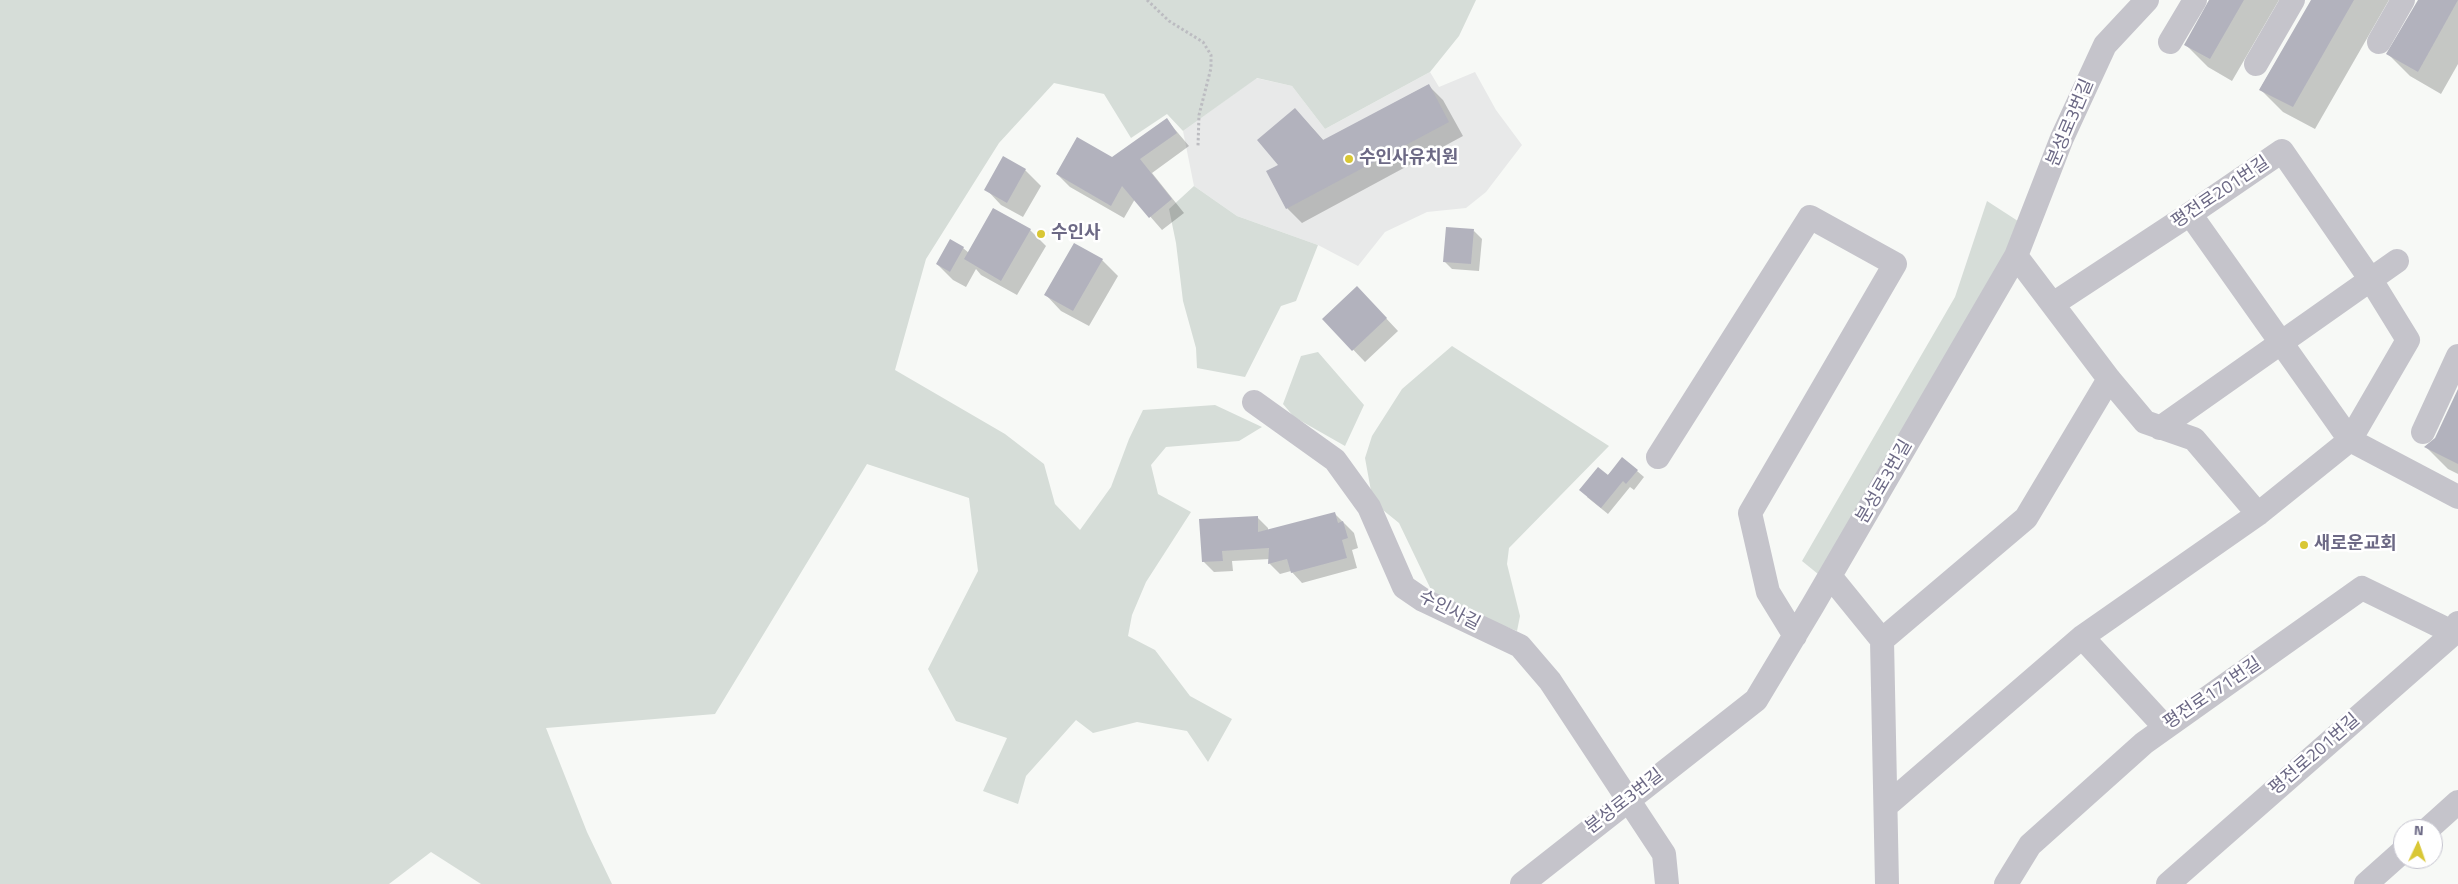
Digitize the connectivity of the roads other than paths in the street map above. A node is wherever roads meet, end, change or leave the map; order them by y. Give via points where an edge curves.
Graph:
1 (2147, 0) edge
2 (2195, 0) edge
3 (2293, 0) edge
4 (2403, 0) edge
5 (2170, 42) dead end
6 (2379, 42) dead end
7 (2256, 64) dead end
8 (2190, 214) junction
9 (2016, 256) junction
10 (2397, 261) dead end
11 (2371, 280) junction
12 (2053, 304) junction
13 (2280, 341) junction
14 (2458, 356) edge
15 (2109, 379) junction
16 (1254, 402) dead end
17 (2160, 428) junction
18 (2424, 432) dead end
19 (2350, 440) junction
20 (1658, 457) dead end
21 (2458, 497) edge
22 (2258, 514) junction
23 (1830, 576) junction
24 (2456, 628) edge
25 (1795, 636) junction
26 (2082, 637) junction
27 (1882, 640) junction
28 (2164, 726) junction
29 (1628, 799) junction
30 (2458, 802) edge
31 (1886, 806) junction
32 (2439, 819) edge
33 (2393, 860) edge
34 (1526, 882) edge
35 (1667, 884) edge
36 (1887, 884) edge
37 (2006, 884) edge
38 (2168, 884) edge
39 (2366, 884) edge

1 - 9 street, 분성로3번길 via 2105,45 2062,138
2 - 5 street
3 - 7 street
4 - 6 street
8 - 11 street, 평전로201번길 via 2282,151
8 - 12 street, 평전로201번길
8 - 13 street
9 - 12 street
9 - 23 street, 분성로3번길
10 - 11 street
11 - 13 street
11 - 19 street, 평전로201번길 via 2408,340
12 - 15 street
13 - 17 street
13 - 19 street
14 - 18 street
15 - 17 street via 2145,422
15 - 27 street via 2026,518
16 - 29 street, 수인사길 via 1335,460 1369,507 1404,588 1520,646 1550,681
17 - 22 street via 2194,439
19 - 21 street
19 - 22 street, 평전로201번길
20 - 25 street via 1810,217 1895,264 1750,513 1768,592
22 - 26 street
23 - 25 street, 분성로3번길
23 - 27 street
24 - 28 street, 평전로171번길 via 2362,588
24 - 38 street, 평전로201번길
25 - 29 street, 분성로3번길 via 1756,700
26 - 28 street
26 - 31 street
27 - 31 street
28 - 37 street, 평전로171번길 via 2030,845
29 - 34 street, 분성로3번길
29 - 35 street, 수인사길 via 1664,854
30 - 32 street
31 - 36 street
33 - 39 street

